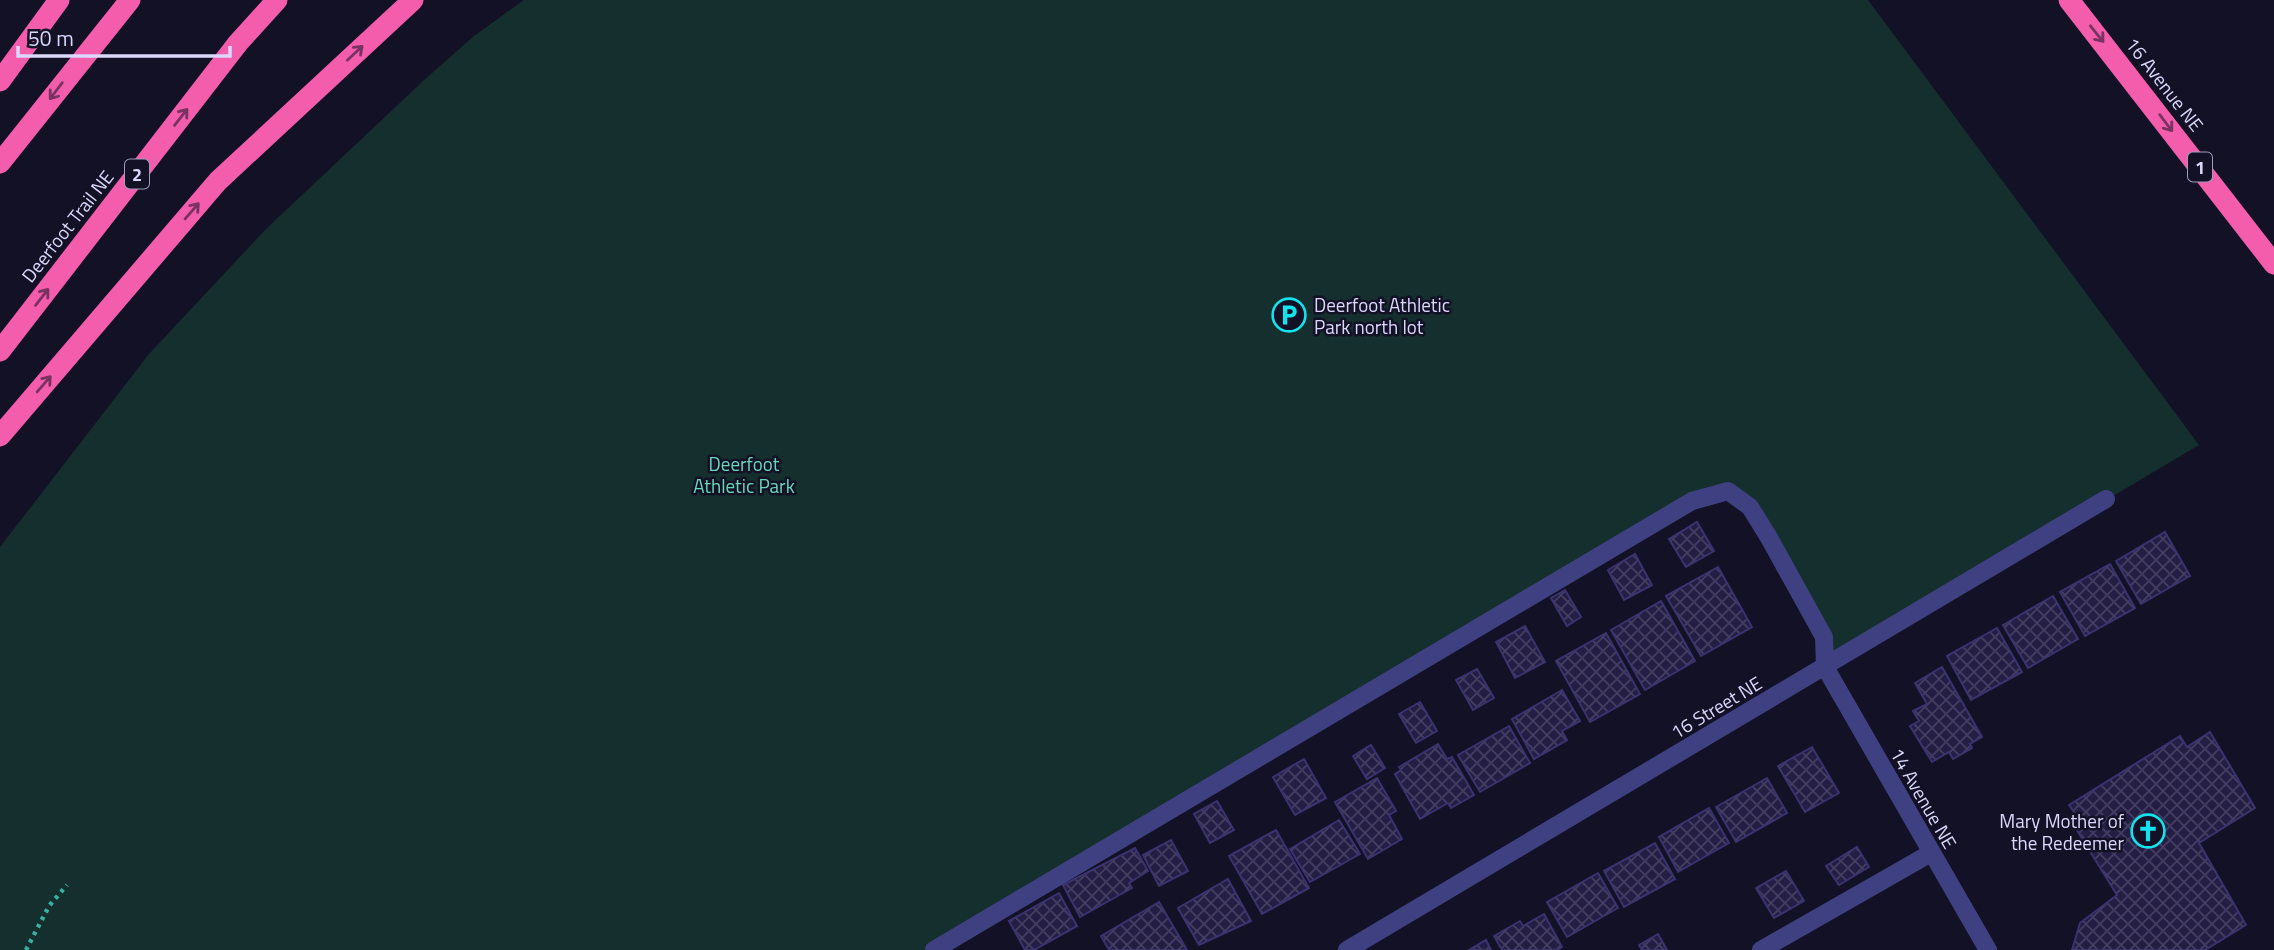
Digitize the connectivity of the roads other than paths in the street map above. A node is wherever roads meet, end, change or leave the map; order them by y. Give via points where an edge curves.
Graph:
1 (59, 0) edge
2 (130, 0) edge
3 (277, 0) edge
4 (413, 0) edge
5 (2069, 0) edge
6 (0, 81) edge
7 (0, 163) edge
8 (2274, 264) edge
9 (0, 351) edge
10 (0, 436) edge
11 (2106, 499) dead end
12 (1825, 667) junction
13 (1931, 852) junction
14 (934, 950) edge
15 (1347, 950) edge
16 (1761, 950) edge
17 (1987, 950) edge

1 - 6 highway
2 -> 7 highway
9 -> 3 highway, Deerfoot Trail NE / 2 via 237,43
10 -> 4 highway via 218,181
5 -> 8 highway, 16 Avenue NE / 1
11 - 12 street, 16 Street NE
12 - 13 street, 14 Avenue NE
12 - 14 street via 1824,637 1750,507 1728,491 1710,494 1692,500
12 - 15 street, 16 Street NE
13 - 16 street
13 - 17 street, 14 Avenue NE

